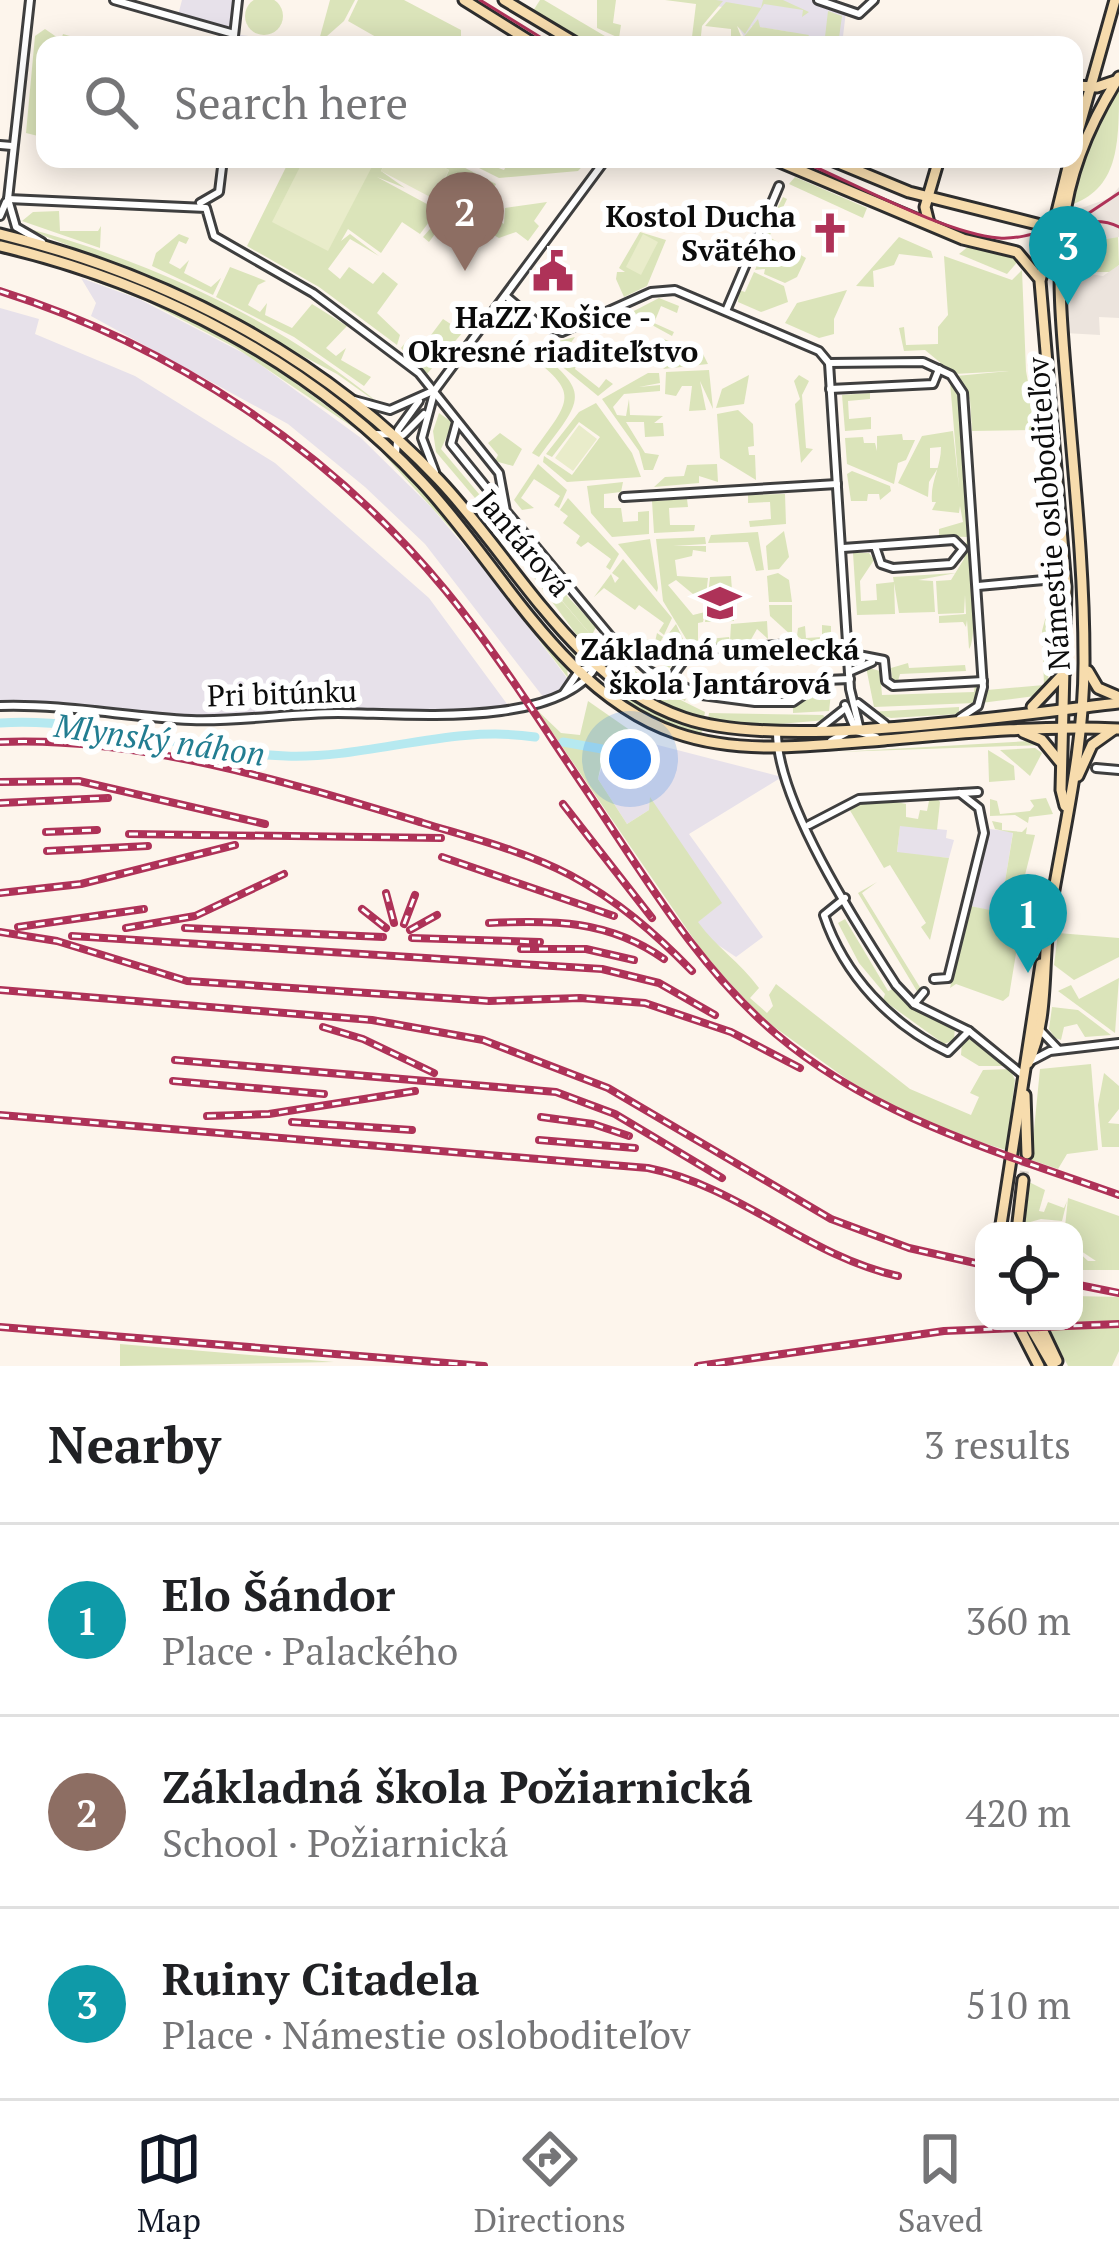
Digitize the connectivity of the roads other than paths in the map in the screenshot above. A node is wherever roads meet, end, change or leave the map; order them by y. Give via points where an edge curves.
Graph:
1 (30, 0) edge
2 (114, 0) edge
3 (238, 0) edge
4 (464, 0) edge
5 (504, 0) edge
6 (818, 0) edge
7 (874, 0) edge
8 (1115, 0) edge
9 (234, 34) joint
10 (522, 36) edge
11 (564, 36) edge
12 (1119, 77) edge
13 (1083, 87) edge
14 (1090, 88) junction
15 (1083, 113) edge
16 (1083, 142) edge
17 (0, 145) edge
18 (12, 146) junction
19 (222, 168) edge
20 (599, 168) edge
21 (794, 168) edge
22 (851, 168) edge
23 (936, 168) edge
24 (1068, 168) edge
25 (1076, 168) edge
26 (778, 186) dead end
27 (219, 191) junction
28 (8, 199) junction
29 (927, 200) junction
30 (190, 205) junction
31 (899, 212) junction
32 (1056, 212) junction
33 (0, 216) edge
34 (13, 221) junction
35 (1037, 224) junction
36 (930, 225) junction
37 (211, 228) junction
38 (1050, 233) junction
39 (2, 239) edge
40 (55, 249) junction
41 (1058, 260) junction
42 (1040, 288) junction
43 (506, 295) junction
44 (725, 311) junction
45 (829, 363) junction
46 (939, 369) junction
47 (830, 389) junction
48 (435, 390) junction
49 (353, 399) junction
50 (422, 399) junction
51 (430, 405) junction
52 (457, 422) junction
53 (367, 430) junction
54 (396, 437) junction
55 (396, 455) junction
56 (437, 477) junction
57 (837, 484) junction
58 (500, 497) junction
59 (624, 497) dead end
60 (875, 546) junction
61 (841, 548) junction
62 (1062, 561) junction
63 (978, 586) junction
64 (789, 644) dead end
65 (848, 653) junction
66 (876, 661) junction
67 (1084, 664) junction
68 (597, 665) junction
69 (579, 671) junction
70 (1065, 672) junction
71 (849, 676) junction
72 (588, 681) junction
73 (668, 681) junction
74 (982, 681) junction
75 (850, 689) junction
76 (564, 693) junction
77 (1119, 700) edge
78 (845, 705) junction
79 (0, 706) edge
80 (1027, 710) junction
81 (1073, 716) junction
82 (959, 718) junction
83 (885, 724) junction
84 (856, 728) junction
85 (819, 729) junction
86 (1012, 729) junction
87 (1117, 729) edge
88 (777, 731) junction
89 (887, 739) junction
90 (822, 744) junction
91 (777, 747) junction
92 (1061, 763) junction
93 (1096, 768) dead end
94 (1119, 770) edge
95 (1075, 781) junction
96 (978, 792) dead end
97 (959, 793) junction
98 (1065, 806) junction
99 (807, 826) junction
100 (845, 898) junction
101 (1043, 959) junction
102 (936, 977) dead end
103 (924, 992) dead end
104 (914, 1004) junction
105 (1039, 1024) junction
106 (969, 1031) junction
107 (1119, 1043) edge
108 (1058, 1049) junction
109 (1028, 1063) junction
110 (1026, 1077) junction
111 (1024, 1092) junction
112 (1027, 1154) tunnel mouth
113 (1024, 1180) tunnel mouth
114 (1005, 1222) edge
115 (1018, 1222) edge
116 (1021, 1330) edge
117 (1033, 1330) edge
118 (1042, 1330) edge
119 (1039, 1366) edge
120 (1056, 1366) edge

1 - 18 street
2 - 9 street
3 - 9 street
4 - 10 street
5 - 11 street
6 - 7 street via 851,12 867,11
8 - 14 street
12 - 14 street
12 - 16 street
13 - 14 street
14 - 15 street
17 - 18 street
18 - 28 street
19 - 27 street
20 - 43 street
21 - 31 street
22 - 29 street
23 - 29 street
24 - 32 street, Námestie osloboditeľov
25 - 41 street
26 - 44 street
27 - 30 street
27 - 37 street
28 - 30 street
28 - 33 street
28 - 34 street
29 - 31 street
29 - 35 street
29 - 36 street
30 - 37 street via 208,210
31 - 36 street
32 - 35 street
32 - 38 street, Námestie osloboditeľov
34 - 39 street
34 - 40 street
35 - 38 street
36 - 42 street via 1020,254
37 - 48 street via 314,293
38 - 41 street
38 - 42 street, Námestie osloboditeľov
39 - 40 street, Jantárová
39 - 53 street, Jantárová via 201,319 290,370
40 - 49 street, Jantárová via 242,328
41 - 67 street, Námestie osloboditeľov
42 - 62 street, Námestie osloboditeľov
43 - 44 street via 544,328 562,332 667,289
43 - 48 street
44 - 45 street via 819,351
45 - 46 street via 917,361
45 - 47 street
46 - 47 street via 933,384
46 - 63 street via 965,401
47 - 57 street
48 - 50 street
48 - 51 street
48 - 52 street
49 - 50 street via 390,410
49 - 54 street, Jantárová
50 - 54 street
51 - 54 street
51 - 56 street via 422,438
52 - 58 street via 499,473
52 - 58 street via 452,446
53 - 54 street
53 - 55 street, Jantárová
54 - 55 street
54 - 56 street, Jantárová
55 - 69 street, Jantárová
56 - 68 street, Jantárová
57 - 59 street
57 - 61 street
58 - 73 street via 611,638
60 - 60 street via 890,568 951,564 963,549 954,540
60 - 61 street
61 - 65 street
62 - 63 street via 1048,578
62 - 70 street, Námestie osloboditeľov
63 - 74 street
64 - 73 street via 691,652
65 - 66 street
65 - 71 street
66 - 71 street
66 - 74 street via 884,660 892,686
67 - 77 street via 1097,688
67 - 81 street, Námestie osloboditeľov
68 - 69 street
68 - 72 street
68 - 88 street, Jantárová via 636,696 686,719
69 - 72 street, Jantárová
69 - 76 street
70 - 80 street
70 - 81 street, Námestie osloboditeľov
71 - 73 street via 788,702 728,700
71 - 75 street
72 - 76 street, Pri bitúnku
72 - 91 street, Jantárová via 680,735
74 - 82 street via 978,706
75 - 78 street
75 - 83 street via 864,712
75 - 84 street
76 - 79 street, Pri bitúnku via 459,718 196,720
77 - 81 street
78 - 84 street
78 - 85 street
80 - 81 street, Jantárová
80 - 82 street, Jantárová
81 - 86 street, Jantárová
81 - 87 street
81 - 92 street
81 - 95 street
82 - 83 street, Jantárová
83 - 84 street, Jantárová
84 - 85 street, Jantárová
84 - 89 street
84 - 90 street
85 - 88 street, Jantárová
86 - 89 street, Jantárová
86 - 92 street via 1042,740
87 - 95 street via 1092,745
88 - 91 street
89 - 90 street, Jantárová
90 - 91 street, Jantárová
91 - 99 street via 785,786
92 - 98 street
93 - 94 street
95 - 98 street
96 - 97 street
97 - 99 street via 847,804
97 - 102 street via 979,808 984,833 948,978
98 - 101 street
99 - 100 street
100 - 104 street
100 - 106 street via 824,916 860,982 910,1030 948,1052
101 - 105 street
101 - 109 street
103 - 104 street
104 - 106 street
105 - 108 street
105 - 109 street
106 - 110 street
107 - 108 street
108 - 109 street
109 - 110 street
110 - 111 street
111 - 112 street
111 - 114 street
113 - 115 street
116 - 119 street
117 - 120 street
118 - 120 street

